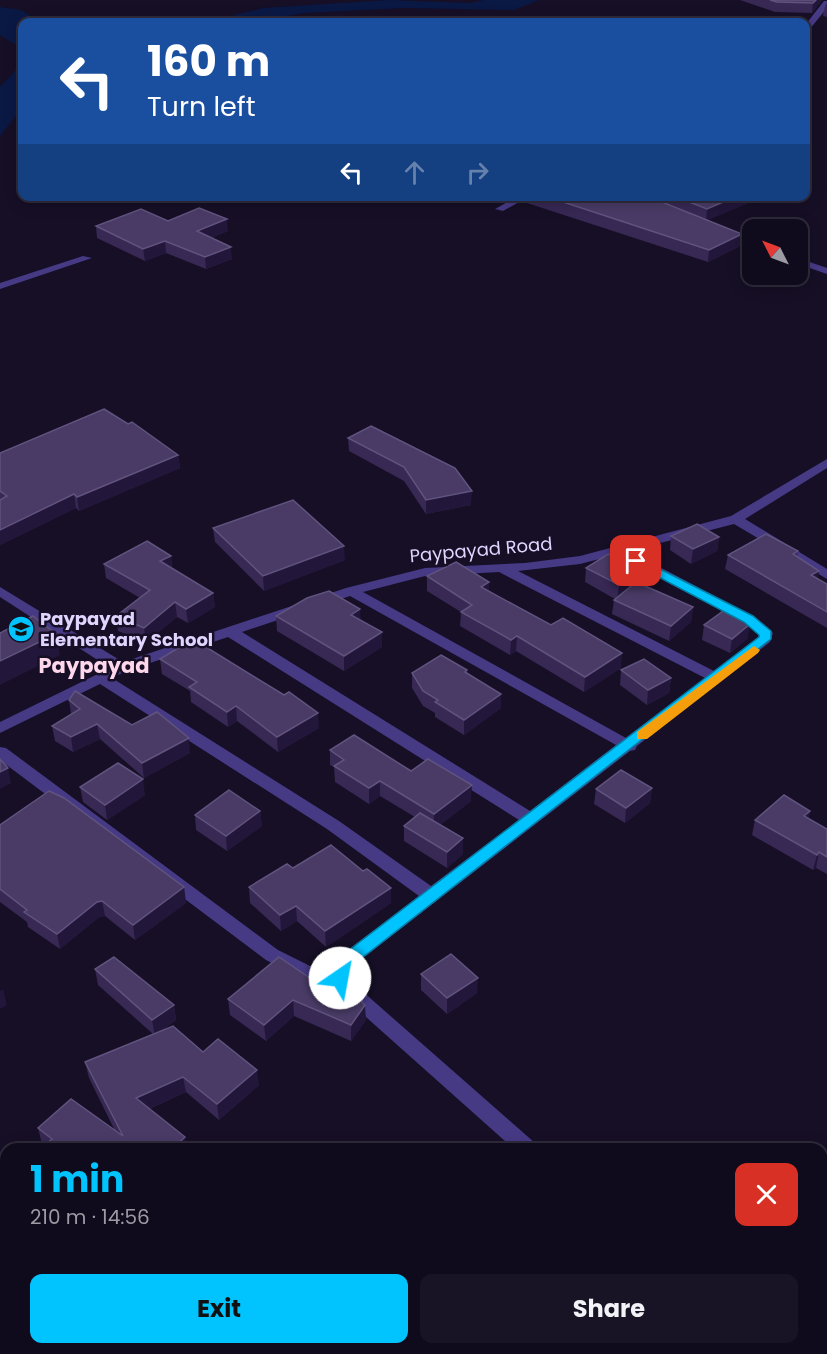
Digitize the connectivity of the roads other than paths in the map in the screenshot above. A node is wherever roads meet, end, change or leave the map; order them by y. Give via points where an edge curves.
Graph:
1 (827, 3) edge
2 (810, 23) edge
3 (516, 201) edge
4 (500, 209) dead end
5 (714, 231) edge
6 (742, 242) edge
7 (87, 258) dead end
8 (808, 264) edge
9 (827, 271) edge
10 (0, 286) edge
11 (827, 463) edge
12 (736, 519) junction
13 (618, 551) junction
14 (499, 567) junction
15 (827, 575) edge
16 (0, 591) edge
17 (351, 591) junction
18 (229, 631) junction
19 (121, 668) junction
20 (101, 678) junction
21 (717, 678) junction
22 (0, 728) edge
23 (629, 746) junction
24 (0, 752) edge
25 (532, 820) junction
26 (432, 896) junction
27 (340, 978) junction
28 (521, 1143) edge

1 - 2 street
3 - 4 street
5 - 6 street
7 - 10 street
8 - 9 street
11 - 12 street, Paypayad Road
12 - 13 street, Paypayad Road
12 - 15 street
13 - 14 street, Paypayad Road via 557,563
13 - 21 street via 748,619 766,633 761,644
14 - 17 street, Paypayad Road via 425,572
14 - 21 street
16 - 19 street
17 - 18 street, Paypayad Road
17 - 23 street
18 - 19 street, Paypayad Road
18 - 25 street
19 - 20 street, Paypayad Road
20 - 22 street, Paypayad Road
20 - 26 street via 333,825
21 - 23 street
23 - 25 street
24 - 27 street via 281,961 307,973
25 - 26 street
26 - 27 street via 346,961
27 - 28 street via 354,995

